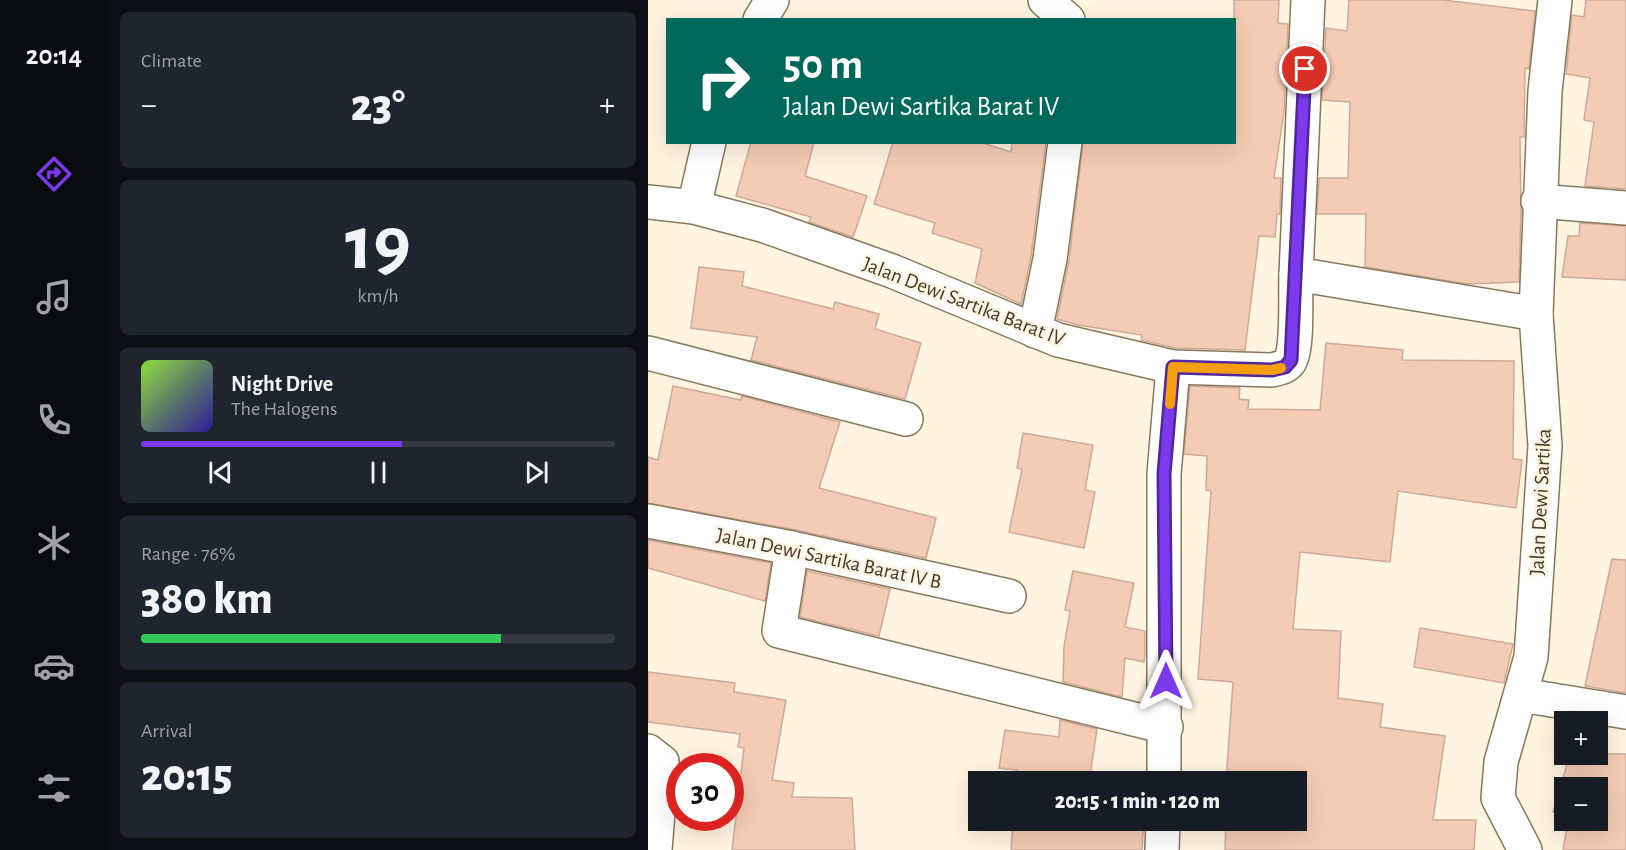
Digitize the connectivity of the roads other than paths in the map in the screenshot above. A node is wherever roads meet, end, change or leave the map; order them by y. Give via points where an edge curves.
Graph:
1 (772, 0) edge
2 (1045, 0) edge
3 (1308, 0) edge
4 (1555, 0) edge
5 (761, 18) edge
6 (1066, 18) edge
7 (709, 144) edge
8 (1065, 144) edge
9 (1538, 201) junction
10 (648, 202) edge
11 (694, 207) junction
12 (1626, 208) edge
13 (1296, 274) junction
14 (1536, 314) junction
15 (1035, 331) junction
16 (648, 353) edge
17 (1173, 367) junction
18 (906, 419) dead end
19 (648, 521) edge
20 (792, 548) junction
21 (1009, 596) dead end
22 (1521, 696) junction
23 (1626, 712) edge
24 (1166, 727) junction
25 (648, 751) edge
26 (1164, 771) edge
27 (1163, 831) edge
28 (655, 850) edge
29 (1162, 850) edge
30 (1523, 850) edge

1 - 5 street
2 - 6 street
3 - 13 street
4 - 9 street, Jalan Dewi Sartika
7 - 11 street
8 - 15 street via 1050,259
9 - 12 street
9 - 14 street, Jalan Dewi Sartika
10 - 11 street, Jalan Dewi Sartika Barat IV
11 - 15 street, Jalan Dewi Sartika Barat IV via 762,225 892,272
13 - 14 street
13 - 17 street, Jalan Dewi Sartika Barat IV via 1293,348 1285,367
14 - 22 street, Jalan Dewi Sartika via 1545,446 1531,657
15 - 17 street, Jalan Dewi Sartika Barat IV
16 - 18 street
17 - 24 street via 1164,474
19 - 20 street, Jalan Dewi Sartika Barat IV B
20 - 21 street, Jalan Dewi Sartika Barat IV B
20 - 24 street via 779,631
22 - 23 street
22 - 30 street, Jalan Dewi Sartika via 1501,762 1498,798
24 - 26 street
25 - 28 street via 662,762
27 - 29 street

